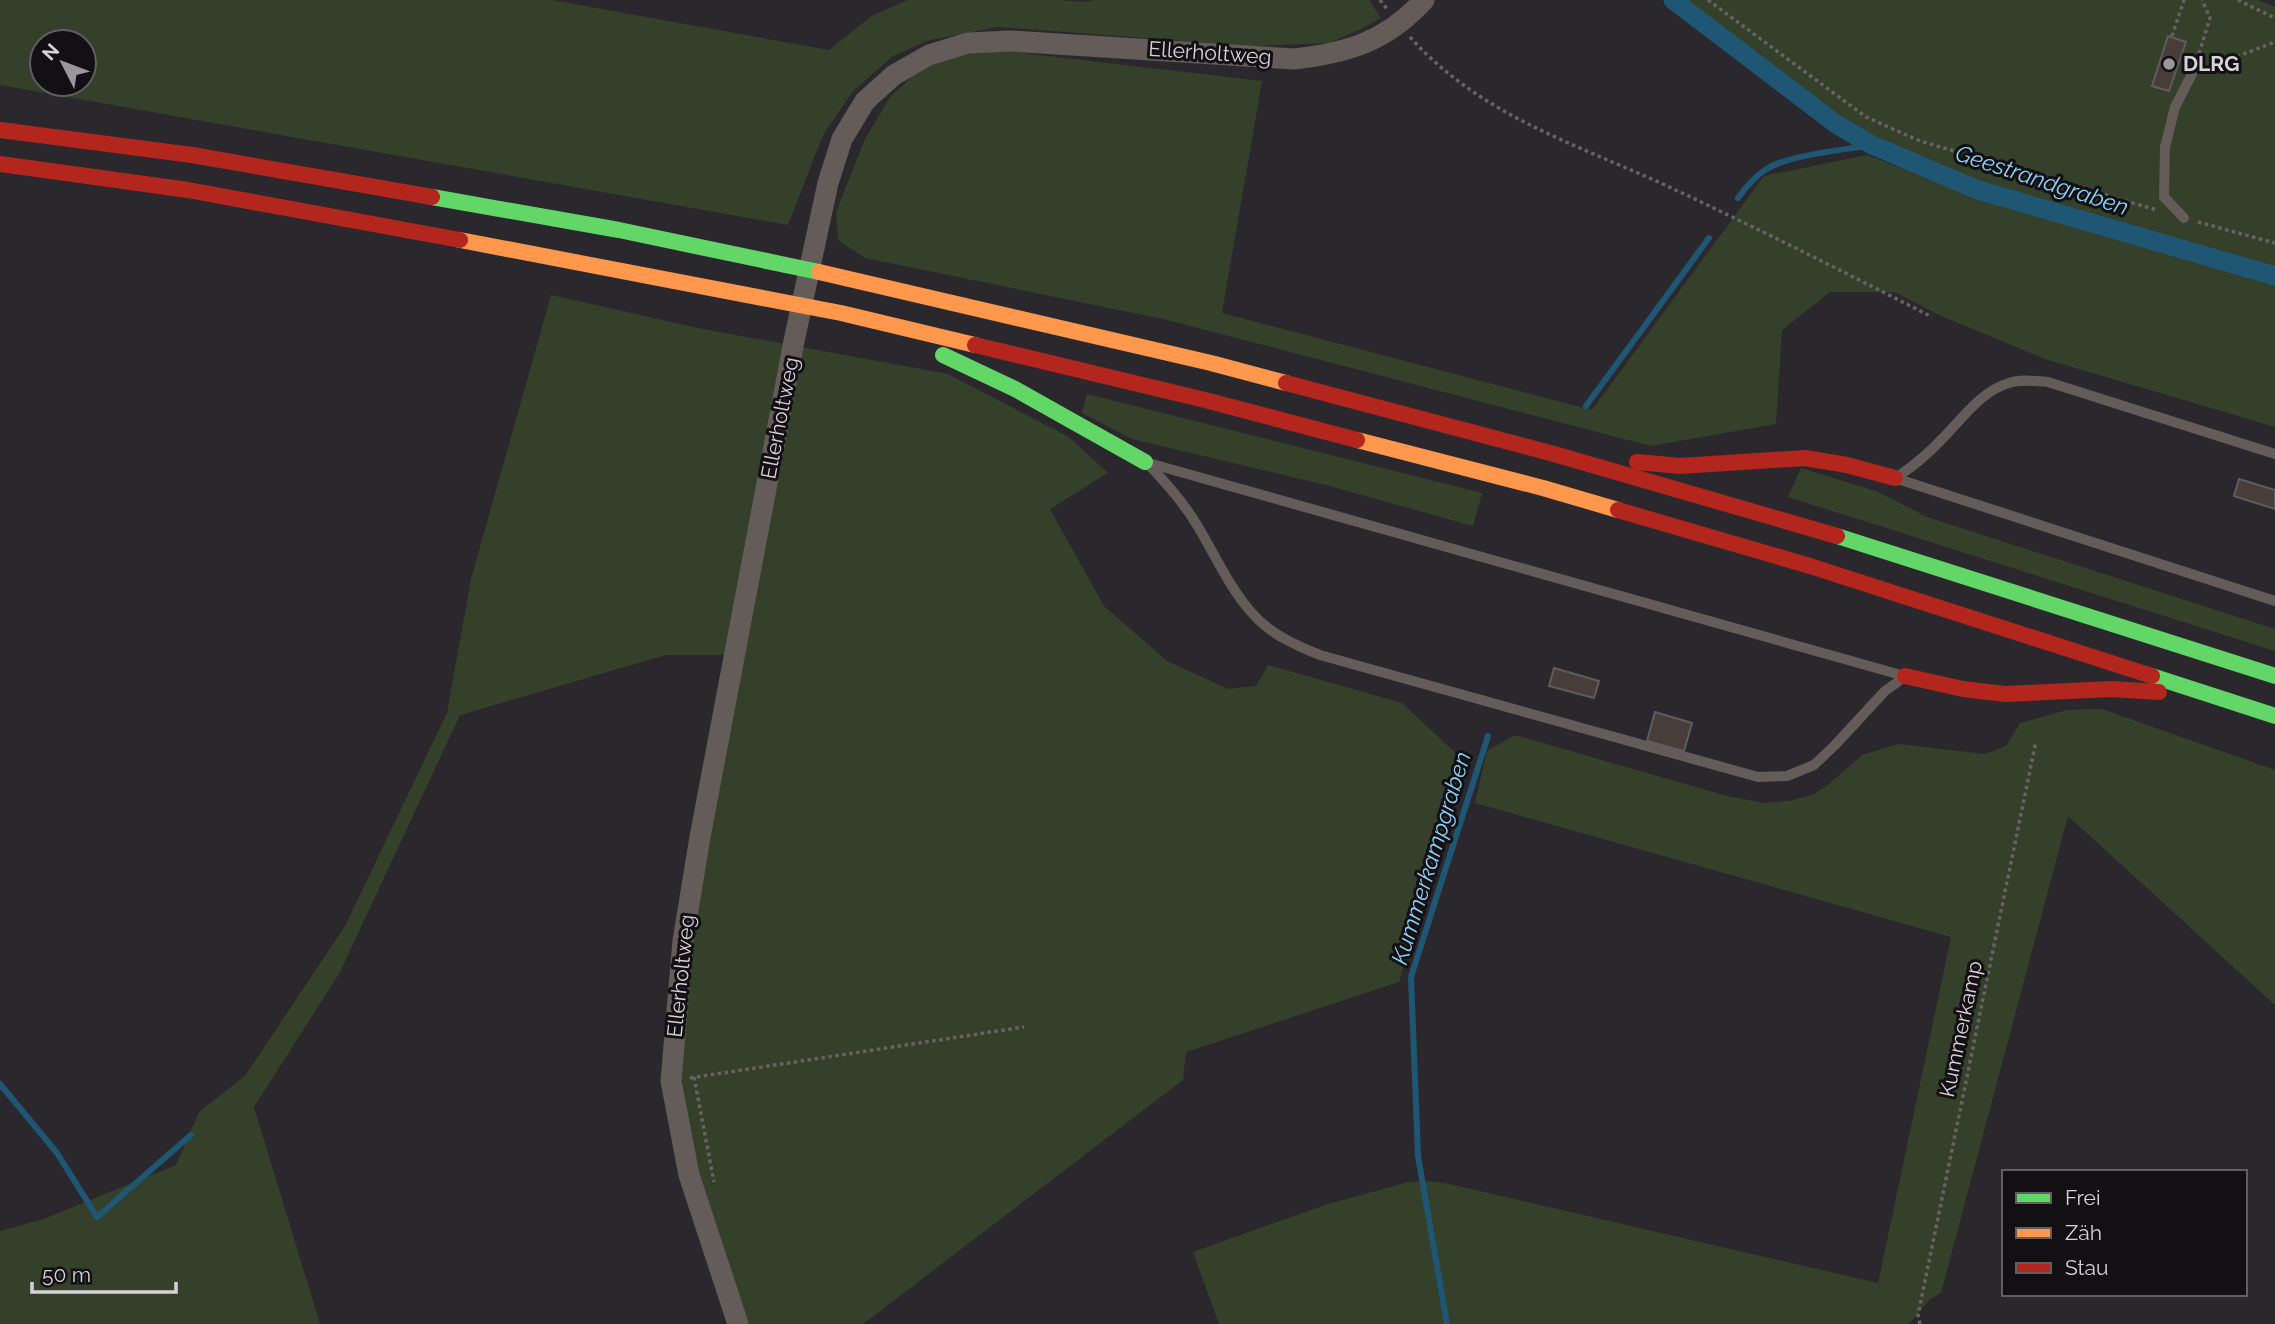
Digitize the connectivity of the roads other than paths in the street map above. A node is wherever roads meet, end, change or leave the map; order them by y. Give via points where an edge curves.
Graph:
1 (1424, 0) edge
2 (2192, 74) road end
3 (0, 130) edge
4 (0, 164) edge
5 (2184, 218) road end
6 (841, 313) junction
7 (1554, 454) junction
8 (2275, 454) edge
9 (1145, 462) junction
10 (1895, 478) junction
11 (2275, 601) edge
12 (1905, 676) junction
13 (2275, 676) edge
14 (2241, 704) junction
15 (2275, 716) edge
16 (738, 1324) edge

1 - 16 street, Ellerholtweg via 1399,24 1356,47 1294,59 1010,41 968,43 929,55 894,75 865,101 842,139 794,341 683,942 671,1081 690,1177
2 - 5 lane via 2175,107 2165,147 2164,197
3 - 7 highway via 219,160 619,230 1211,363
4 - 6 highway via 188,190
6 - 9 highway via 974,368
6 - 14 highway via 1205,400 1543,488 1810,566
7 - 10 highway via 1680,466 1805,458
7 - 13 highway via 1820,531
8 - 10 lane via 2048,382 2029,381 2010,383 1977,402 1920,461
9 - 12 lane
9 - 12 lane via 1182,501 1252,614 1274,633 1320,655 1758,777 1787,776 1814,765
10 - 11 lane
12 - 14 highway via 2005,694 2111,689
14 - 15 highway

